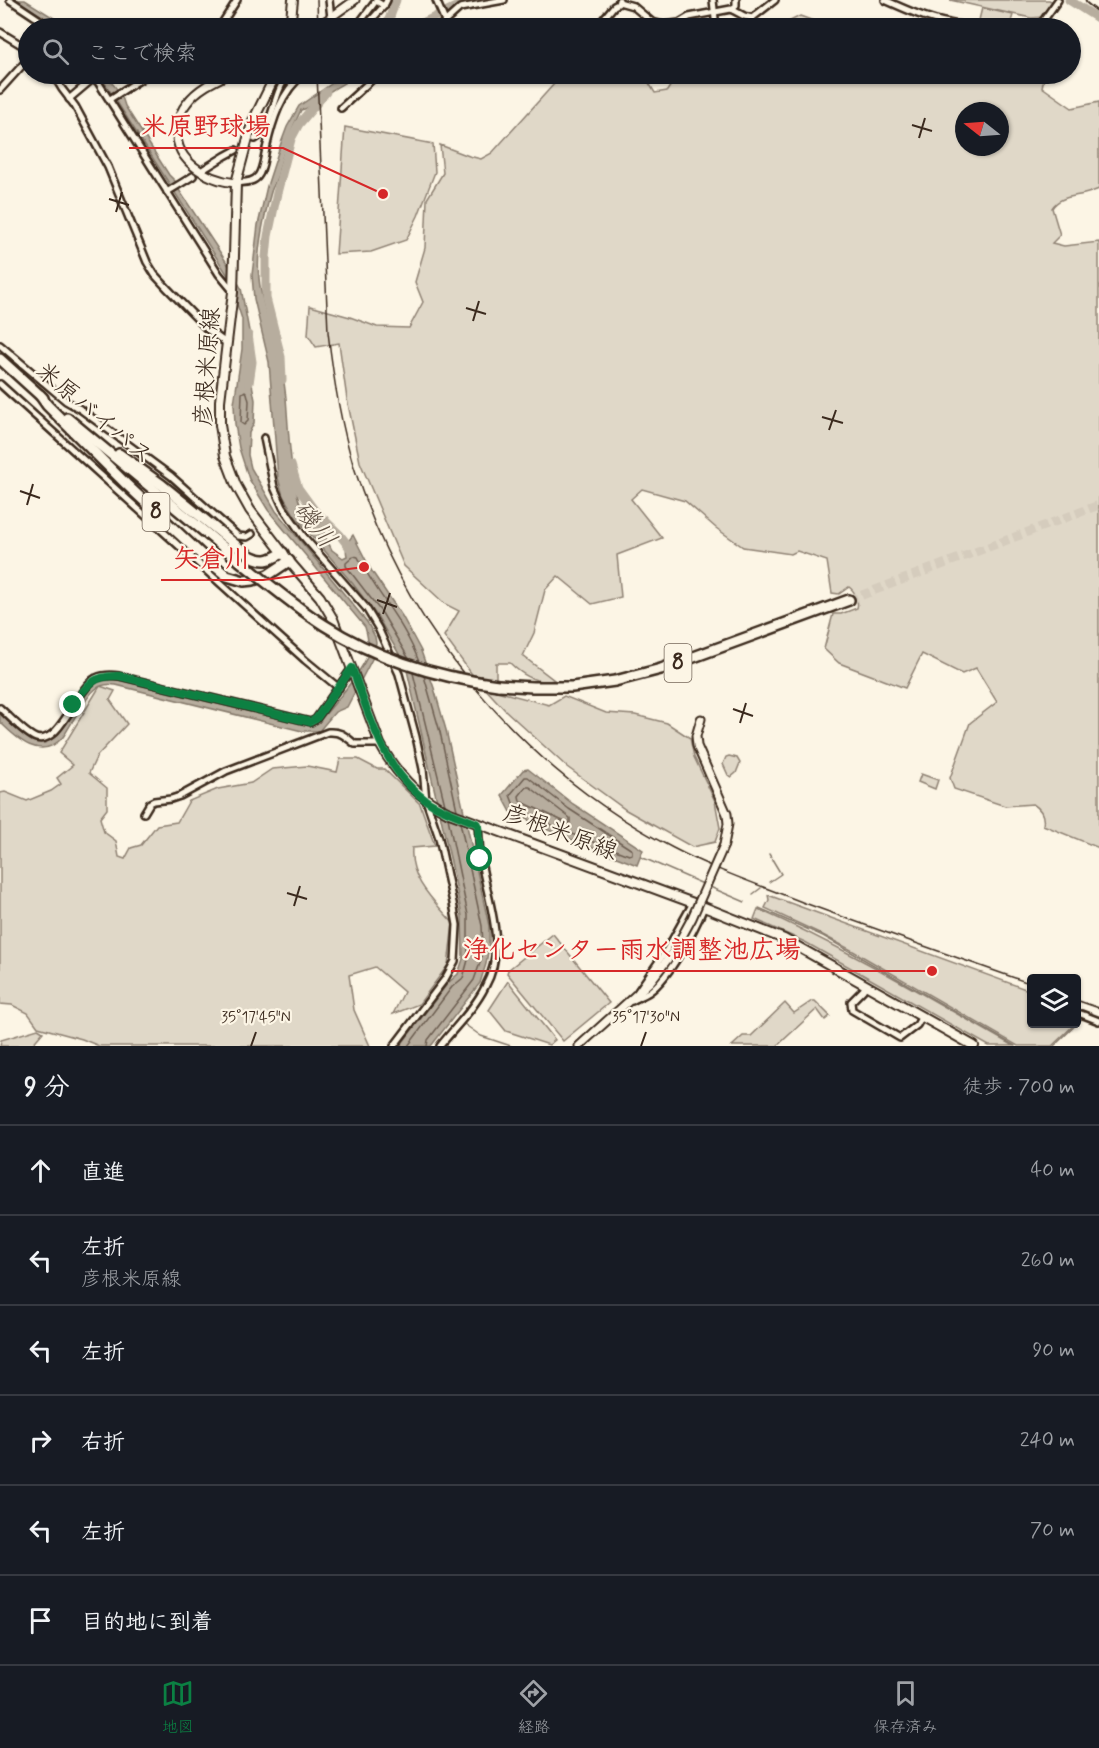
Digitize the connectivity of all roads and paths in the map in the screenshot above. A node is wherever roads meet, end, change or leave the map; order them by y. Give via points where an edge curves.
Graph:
1 (9, 0) edge
2 (237, 0) edge
3 (293, 0) edge
4 (329, 0) edge
5 (355, 0) edge
6 (504, 0) edge
7 (713, 0) edge
8 (736, 0) edge
9 (775, 0) edge
10 (885, 0) edge
11 (1057, 0) edge
12 (1090, 0) edge
13 (619, 1) edge
14 (437, 2) edge
15 (386, 3) edge
16 (1099, 7) edge
17 (733, 10) junction
18 (715, 12) junction
19 (37, 18) edge
20 (225, 18) edge
21 (291, 18) edge
22 (329, 18) edge
23 (330, 18) edge
24 (363, 18) edge
25 (373, 18) edge
26 (444, 18) edge
27 (448, 18) edge
28 (604, 18) edge
29 (648, 18) edge
30 (687, 18) edge
31 (715, 18) edge
32 (929, 18) edge
33 (1045, 18) edge
34 (0, 32) edge
35 (18, 43) edge
36 (18, 70) edge
37 (59, 84) edge
38 (85, 84) edge
39 (101, 84) edge
40 (132, 84) edge
41 (212, 84) edge
42 (271, 84) edge
43 (281, 84) edge
44 (294, 84) edge
45 (367, 84) edge
46 (0, 90) edge
47 (111, 98) junction
48 (69, 99) junction
49 (342, 108) dead end
50 (255, 139) dead end
51 (236, 150) dead end
52 (204, 170) dead end
53 (193, 177) dead end
54 (236, 183) junction
55 (169, 190) junction
56 (233, 292) junction
57 (226, 343) junction
58 (0, 345) edge
59 (0, 359) edge
60 (0, 384) edge
61 (40, 395) junction
62 (75, 424) junction
63 (264, 438) dead end
64 (252, 534) dead end
65 (283, 553) junction
66 (289, 561) junction
67 (849, 600) tunnel mouth
68 (353, 670) junction
69 (339, 688) junction
70 (0, 708) edge
71 (701, 718) dead end
72 (380, 744) junction
73 (428, 801) junction
74 (144, 813) dead end
75 (475, 822) junction
76 (693, 903) junction
77 (704, 907) junction
78 (866, 985) junction
79 (630, 1002) junction
80 (1081, 1014) dead end
81 (922, 1016) junction
82 (1099, 1021) edge
83 (394, 1046) edge
84 (440, 1046) edge
85 (579, 1046) edge
86 (974, 1046) edge

1 - 19 street
2 - 20 street
3 - 21 main road
4 - 22 street
5 - 23 street
6 - 27 street via 460,8
7 - 18 street
8 - 17 street
9 - 17 street via 752,18
10 - 32 street
11 - 33 street
12 - 16 street
13 - 28 street
13 - 29 street via 636,7
14 - 26 street
15 - 24 street via 376,1
15 - 25 street
17 - 18 street
18 - 30 street
18 - 31 street
34 - 35 street
36 - 46 street
37 - 48 street
38 - 48 street
39 - 47 street
40 - 47 street
41 - 54 street via 186,103 177,129 178,142 189,163 207,176
42 - 54 main road, 彦根米原線 via 252,123
43 - 50 street via 265,130
44 - 54 street via 284,95 270,131 260,175
45 - 49 street
47 - 55 street
48 - 57 street via 108,167 155,275 207,329
51 - 52 street
53 - 55 street
54 - 56 main road, 彦根米原線
55 - 56 street
56 - 57 main road, 彦根米原線
57 - 65 main road, 彦根米原線 via 220,401 225,456 250,510
58 - 64 street via 66,401 171,476 238,536
59 - 61 highway, 米原バイパス / 8
60 - 69 street
61 - 62 highway, 米原バイパス / 8
61 - 66 highway, 8 via 126,484 227,576 253,580
62 - 65 highway, 8 via 145,472 248,555 268,561
62 - 67 highway, 米原バイパス / 8, bridge via 325,626 356,644 415,668 466,681 533,687 615,681 661,669
63 - 73 street via 274,487 283,507 366,608 399,674
65 - 66 main road, 彦根米原線
66 - 68 main road, 彦根米原線 via 333,619
68 - 69 street
68 - 72 main road, 彦根米原線
69 - 70 street via 310,722 119,676 102,676 82,691 55,733 43,740 34,738
71 - 79 street, bridge via 697,746 727,814 723,845 674,951
72 - 73 main road, 彦根米原線 via 398,773
72 - 74 street via 355,744 342,733 328,732 226,771 180,796 154,801
73 - 75 main road, 彦根米原線
73 - 83 street via 453,903 456,950 450,970
75 - 76 main road, 彦根米原線
75 - 84 street via 497,938 494,960 486,987
76 - 77 main road, 彦根米原線
76 - 79 street
77 - 78 main road, 彦根米原線 via 784,939
77 - 79 street via 662,978
78 - 81 main road, 彦根米原線
78 - 81 street via 850,1002 852,1010 900,1038
79 - 85 street
80 - 82 street
81 - 86 main road, 彦根米原線

